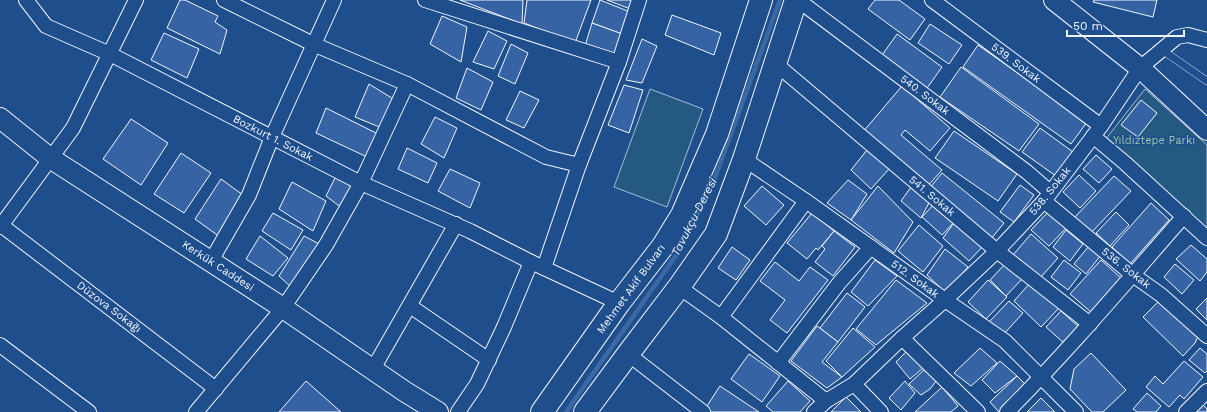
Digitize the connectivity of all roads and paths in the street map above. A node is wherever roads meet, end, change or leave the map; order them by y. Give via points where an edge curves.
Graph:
1 (26, 0) edge
2 (136, 0) edge
3 (224, 0) edge
4 (334, 0) edge
5 (425, 0) edge
6 (639, 0) edge
7 (761, 0) edge
8 (797, 0) edge
9 (932, 0) edge
10 (1054, 0) edge
11 (1207, 40) edge
12 (313, 44) junction
13 (1162, 50) junction
14 (110, 54) junction
15 (619, 62) junction
16 (776, 64) junction
17 (1140, 68) junction
18 (1207, 81) edge
19 (408, 84) junction
20 (0, 118) edge
21 (1207, 130) edge
22 (1097, 131) junction
23 (272, 137) junction
24 (50, 158) junction
25 (744, 159) junction
26 (579, 165) junction
27 (361, 183) junction
28 (1047, 196) junction
29 (806, 201) junction
30 (1184, 216) junction
31 (456, 224) junction
32 (1, 226) edge
33 (1207, 238) edge
34 (871, 247) junction
35 (997, 251) junction
36 (211, 261) junction
37 (531, 262) junction
38 (544, 268) junction
39 (1132, 275) junction
40 (679, 287) junction
41 (945, 300) junction
42 (619, 303) junction
43 (410, 306) junction
44 (283, 308) junction
45 (721, 317) junction
46 (1090, 324) junction
47 (1207, 336) edge
48 (902, 338) junction
49 (0, 345) edge
50 (628, 354) junction
51 (489, 360) junction
52 (778, 363) junction
53 (373, 370) junction
54 (1041, 378) junction
55 (854, 384) junction
56 (216, 389) junction
57 (1207, 391) edge
58 (826, 401) junction
59 (89, 412) edge
60 (196, 412) edge
61 (438, 412) edge
62 (458, 412) edge
63 (542, 412) edge
64 (585, 412) edge
65 (703, 412) edge
66 (814, 412) edge
67 (881, 412) edge
68 (978, 412) edge
69 (1007, 412) edge
70 (1076, 412) edge
71 (1186, 412) edge

1 - 14 street, Bozkurt 1. Sokak via 46,26
2 - 14 street
3 - 12 street
4 - 12 street
5 - 15 street
6 - 15 street
7 - 42 main road, Mehmet Akif Bulvarı via 717,134 682,215 663,246
8 - 16 main road
8 - 28 street, 540. Sokak via 1027,172
9 - 22 street, 539. Sokak
10 - 17 street
11 - 13 street, 538. Sokak via 1188,35 1177,37
12 - 19 street
12 - 23 street
13 - 17 street, 538. Sokak
13 - 18 lane
14 - 23 street, Bozkurt 1. Sokak
14 - 24 street via 72,128
15 - 26 street
16 - 25 main road
16 - 35 street, 541. Sokak
17 - 21 street
17 - 22 street, 538. Sokak
19 - 26 street via 546,157
19 - 27 street
20 - 24 street, Kerkük Caddesi
22 - 28 street, 538. Sokak
22 - 30 street, 539. Sokak via 1109,148
23 - 27 street, Bozkurt 1. Sokak
23 - 36 street via 249,195
24 - 32 street
24 - 36 street, Kerkük Caddesi
25 - 29 street, 512. Sokak
25 - 40 main road via 716,234
26 - 38 street
27 - 31 street, Bozkurt 1. Sokak
27 - 44 street via 326,245
28 - 35 street, 538. Sokak
28 - 39 street, 536. Sokak
29 - 34 street, 512. Sokak
29 - 45 street
30 - 33 street, 539. Sokak
30 - 39 street
31 - 37 street, Bozkurt 1. Sokak
31 - 43 street
32 - 56 street, Düzova Sokağı
34 - 41 street, 512. Sokak
34 - 52 street via 839,283
35 - 41 street, 538. Sokak
35 - 46 street, 541. Sokak
36 - 44 street, Kerkük Caddesi
37 - 38 street, Bozkurt 1. Sokak
37 - 51 street
38 - 42 street, Bozkurt 1. Sokak
39 - 46 street
39 - 47 street, 536. Sokak via 1161,295
40 - 45 street
40 - 50 main road
41 - 48 street, 538. Sokak
41 - 54 street, 512. Sokak via 1005,341
42 - 63 main road, Mehmet Akif Bulvarı
43 - 51 street
43 - 53 street
44 - 53 street, Kerkük Caddesi
44 - 56 street
45 - 52 street
46 - 54 street
48 - 55 street, 538. Sokak
48 - 68 street
49 - 59 street
50 - 64 main road
50 - 65 street
51 - 62 street
52 - 58 street
53 - 61 street, Kerkük Caddesi
54 - 69 street
54 - 70 street, 512. Sokak
55 - 58 street, 538. Sokak
55 - 67 street
56 - 60 street
57 - 71 street
58 - 66 street, 538. Sokak

